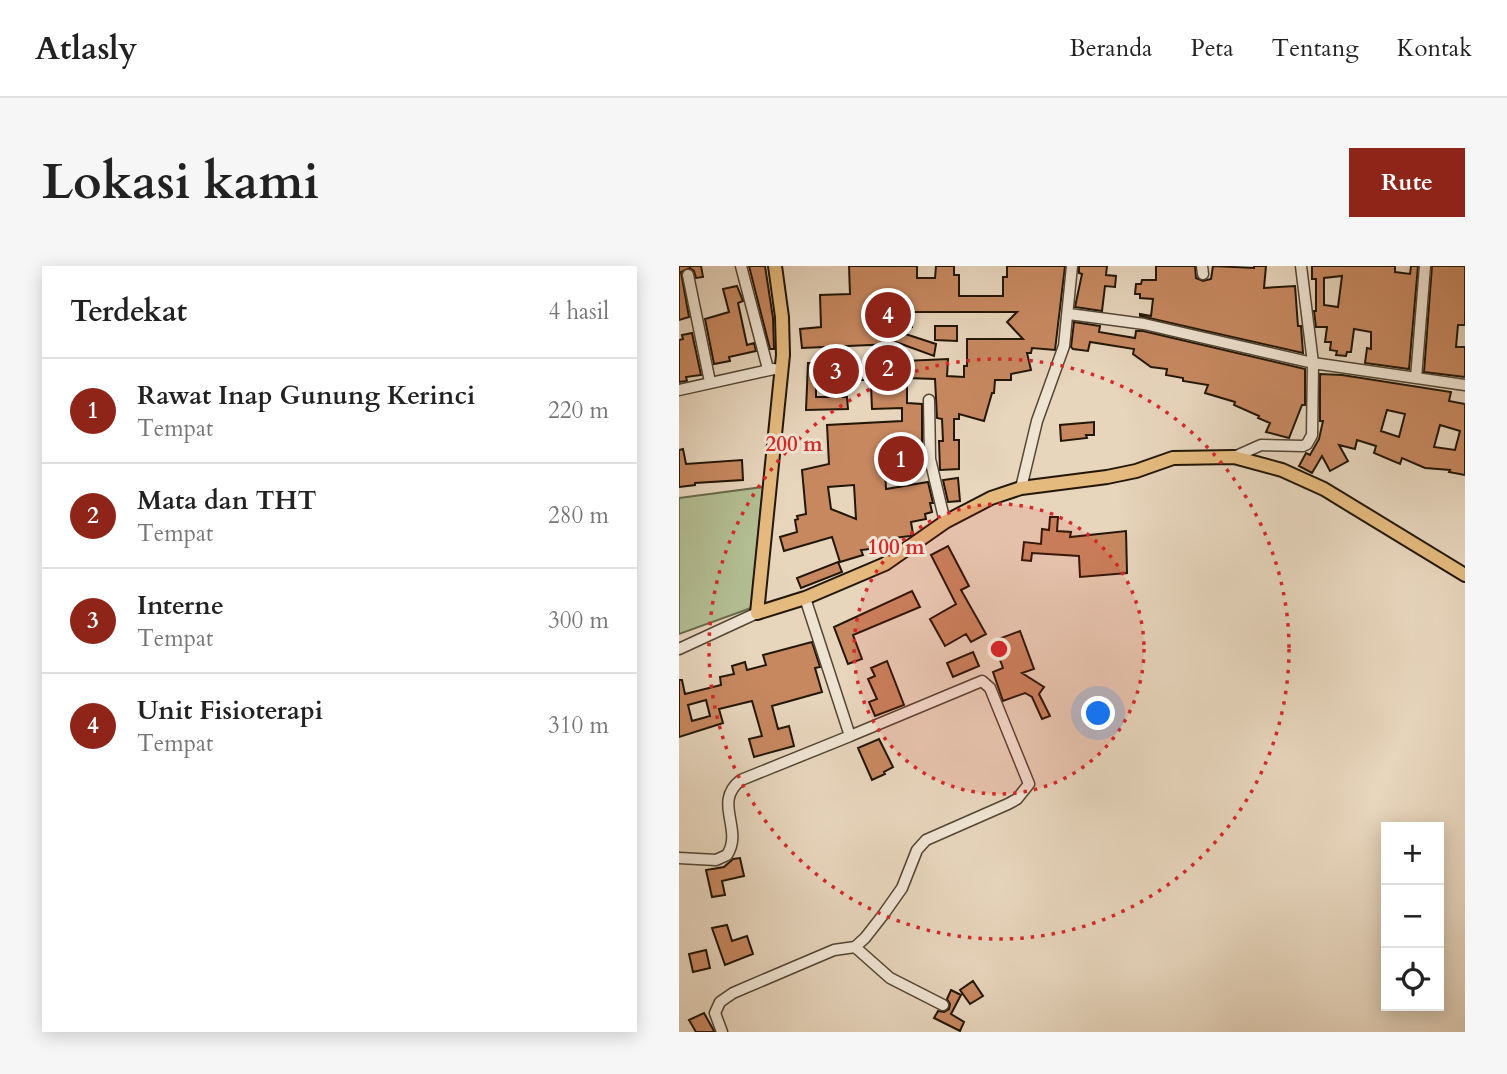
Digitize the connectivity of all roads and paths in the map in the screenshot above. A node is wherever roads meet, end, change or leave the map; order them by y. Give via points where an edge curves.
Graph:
1 (741, 266) edge
2 (775, 266) edge
3 (1072, 266) edge
4 (1301, 266) edge
5 (1425, 266) edge
6 (688, 275) dead end
7 (1069, 314) junction
8 (1313, 363) junction
9 (775, 369) junction
10 (1416, 378) junction
11 (710, 382) junction
12 (1465, 385) edge
13 (679, 390) edge
14 (929, 400) dead end
15 (1234, 457) junction
16 (1021, 488) junction
17 (946, 522) junction
18 (1465, 575) edge
19 (805, 598) junction
20 (757, 613) junction
21 (679, 649) edge
22 (850, 736) junction
23 (679, 858) edge
24 (855, 947) junction
25 (943, 1005) dead end
26 (722, 1032) edge

1 - 9 street
2 - 9 main road via 782,317
3 - 7 street
4 - 8 street
5 - 10 street
6 - 11 street
7 - 8 street via 1144,324
7 - 16 street via 1064,346 1037,421
8 - 10 street
8 - 15 street via 1313,431 1307,444 1261,445
9 - 11 street
9 - 20 main road
10 - 12 street
11 - 13 street
14 - 17 street via 930,459
15 - 16 main road via 1173,458 1107,477
15 - 18 main road via 1282,470 1324,489
16 - 17 main road
17 - 19 main road via 885,564
19 - 20 main road
19 - 22 street
20 - 21 street
22 - 23 street via 741,780 727,797 733,843 727,855 716,860
22 - 24 street via 982,681 991,688 1029,784 1008,804 926,840 917,850 902,888
24 - 25 street via 890,978
24 - 26 street via 834,950 725,998 715,1013

